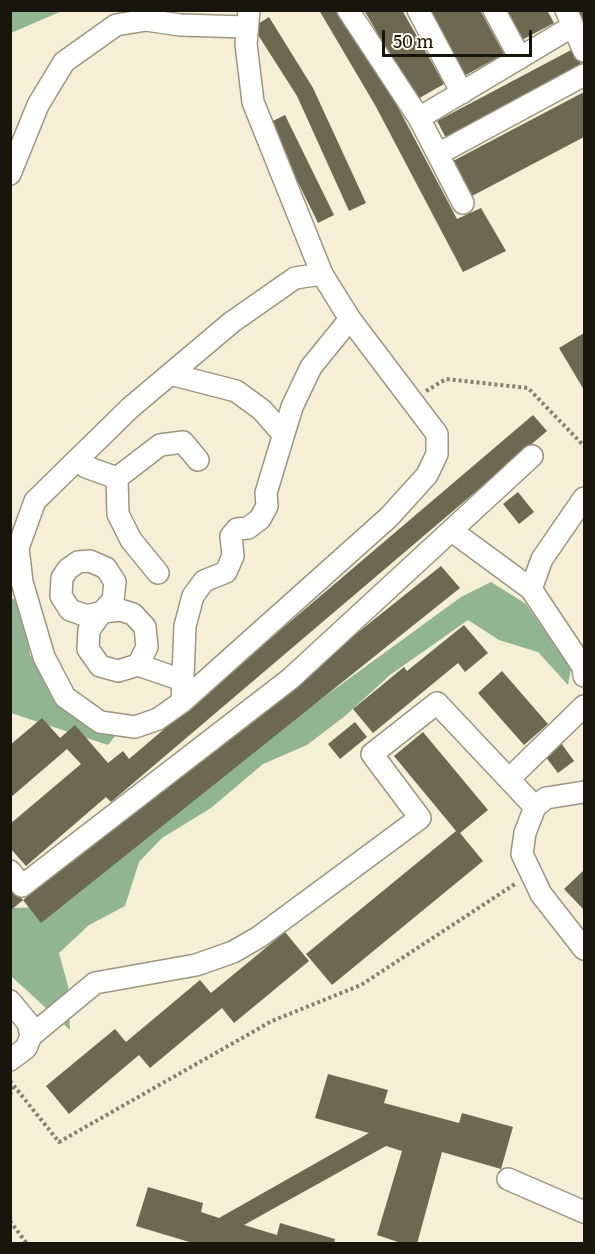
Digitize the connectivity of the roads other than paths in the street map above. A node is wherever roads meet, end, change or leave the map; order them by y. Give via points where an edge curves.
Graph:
1 (348, 10) edge
2 (418, 10) edge
3 (494, 10) edge
4 (248, 19) edge
5 (570, 19) edge
6 (585, 51) edge
7 (520, 58) junction
8 (585, 75) edge
9 (462, 93) junction
10 (420, 118) junction
11 (438, 154) junction
12 (10, 174) edge
13 (463, 203) dead end
14 (322, 274) junction
15 (350, 319) junction
16 (170, 374) junction
17 (283, 434) junction
18 (532, 456) dead end
19 (77, 460) junction
20 (198, 460) dead end
21 (117, 478) junction
22 (585, 498) edge
23 (452, 531) junction
24 (14, 545) edge
25 (158, 573) dead end
26 (531, 590) junction
27 (138, 665) junction
28 (585, 676) edge
29 (182, 680) junction
30 (182, 702) junction
31 (585, 706) edge
32 (510, 778) junction
33 (585, 792) edge
34 (535, 807) junction
35 (10, 872) edge
36 (585, 949) edge
37 (10, 1001) edge
38 (31, 1036) junction
39 (10, 1060) edge
40 (508, 1179) dead end
41 (585, 1212) edge

1 - 10 street
2 - 9 street
3 - 7 street
4 - 12 street via 180,25 146,20 116,25 64,62 38,105
4 - 14 street via 253,102
5 - 6 street
5 - 7 street
7 - 9 street
8 - 11 street
9 - 10 street
10 - 11 street
11 - 13 street
14 - 15 street
14 - 16 street via 295,278 232,322
15 - 17 street via 312,367
15 - 30 street via 437,434 437,454 427,475 389,517
16 - 17 street via 236,391 262,410
16 - 19 street
17 - 29 street via 266,493 267,506 248,528 237,529 231,536 233,556 226,572 204,581 193,596 185,626
18 - 23 street
19 - 21 street
19 - 24 street via 35,501
20 - 21 street via 183,442 160,445
21 - 25 street via 118,514 131,540
22 - 26 street via 542,559
23 - 26 street
23 - 35 street via 290,679 78,843 22,886
24 - 30 street via 44,657 65,697 100,722 135,727 158,719
26 - 28 street via 583,667
27 - 27 street via 118,671 100,666 88,650 89,630 102,612 120,610 133,614 145,627 147,647
27 - 29 street
29 - 30 street
31 - 32 street
32 - 34 street
32 - 38 street via 437,703 372,754 420,818 233,952 196,966 95,983
33 - 34 street via 546,798
34 - 36 street via 522,854 549,906
37 - 38 street via 28,1023
38 - 39 street via 26,1048
40 - 41 street

